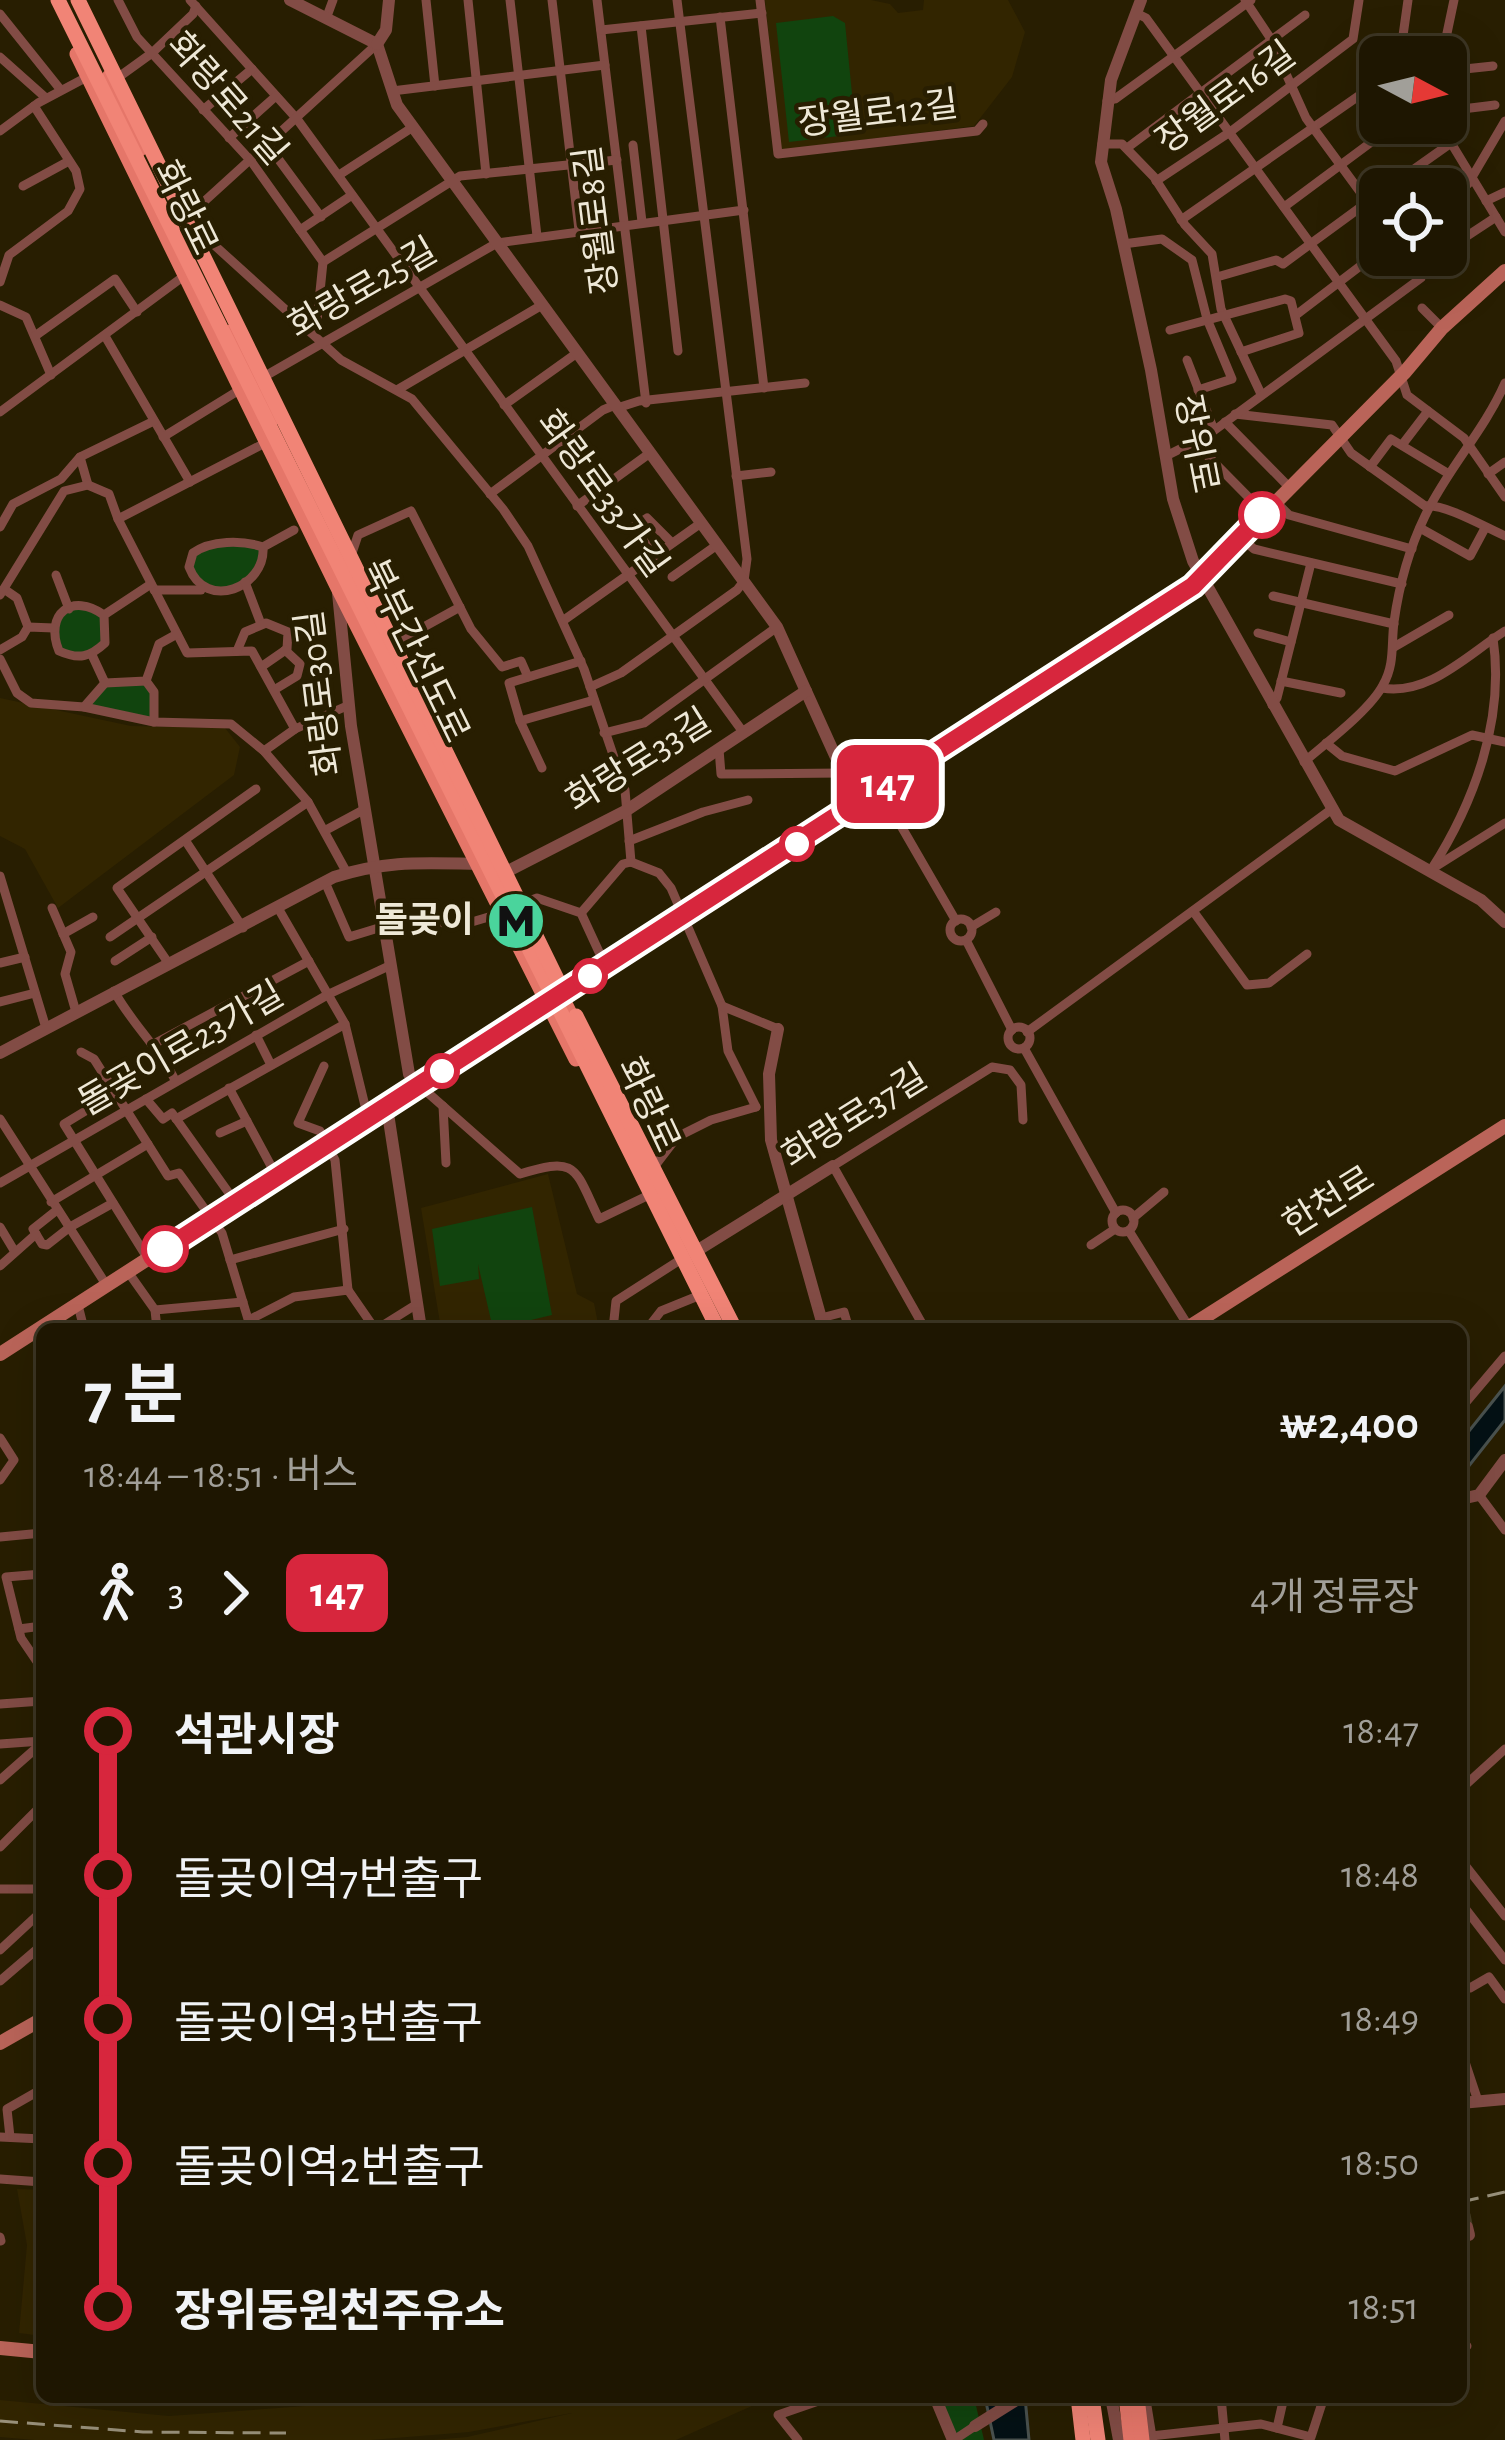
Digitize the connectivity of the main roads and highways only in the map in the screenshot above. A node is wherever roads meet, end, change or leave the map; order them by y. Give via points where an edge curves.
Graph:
1 (54, 0) edge
2 (74, 0) edge
3 (113, 111) junction
4 (1505, 271) edge
5 (248, 385) junction
6 (326, 541) junction
7 (338, 574) junction
8 (509, 910) junction
9 (554, 1000) junction
10 (1505, 1126) edge
11 (685, 1257) junction
12 (49, 1323) edge
13 (719, 1323) edge
14 (721, 1323) edge
15 (721, 1323) edge
16 (721, 1323) edge
17 (1195, 1323) edge
18 (36, 1331) edge
19 (0, 1354) edge
20 (36, 2022) edge
21 (0, 2043) edge
22 (0, 2348) edge
23 (36, 2352) edge
24 (1079, 2403) edge
25 (1093, 2403) edge
26 (1137, 2403) edge
27 (1139, 2403) edge
28 (1123, 2439) edge
29 (1148, 2439) edge
30 (1083, 2440) edge
31 (1098, 2440) edge

1 - 3 main road, 화랑로 via 87,77
1 - 14 highway, 북부간선도로, bridge
2 - 3 main road, 화랑로 via 112,81
2 - 15 highway, 북부간선도로, bridge
3 - 5 main road, 화랑로 via 177,225
3 - 5 main road, 화랑로 via 184,276
4 - 9 main road via 1202,578
5 - 6 main road, 화랑로
5 - 6 main road, 화랑로 via 267,442
6 - 7 main road, 화랑로
7 - 8 main road, 화랑로 via 478,864
7 - 8 main road, 화랑로 via 388,647 500,875
8 - 9 main road, 화랑로
9 - 11 main road, 화랑로
9 - 11 main road, 화랑로 via 647,1196
9 - 12 main road
10 - 17 main road, 한천로
11 - 13 main road, 화랑로 via 698,1296
11 - 16 main road, 화랑로
18 - 19 main road
20 - 21 main road
22 - 23 main road
24 - 30 highway
25 - 31 highway
26 - 28 main road, bridge
27 - 29 main road, bridge

